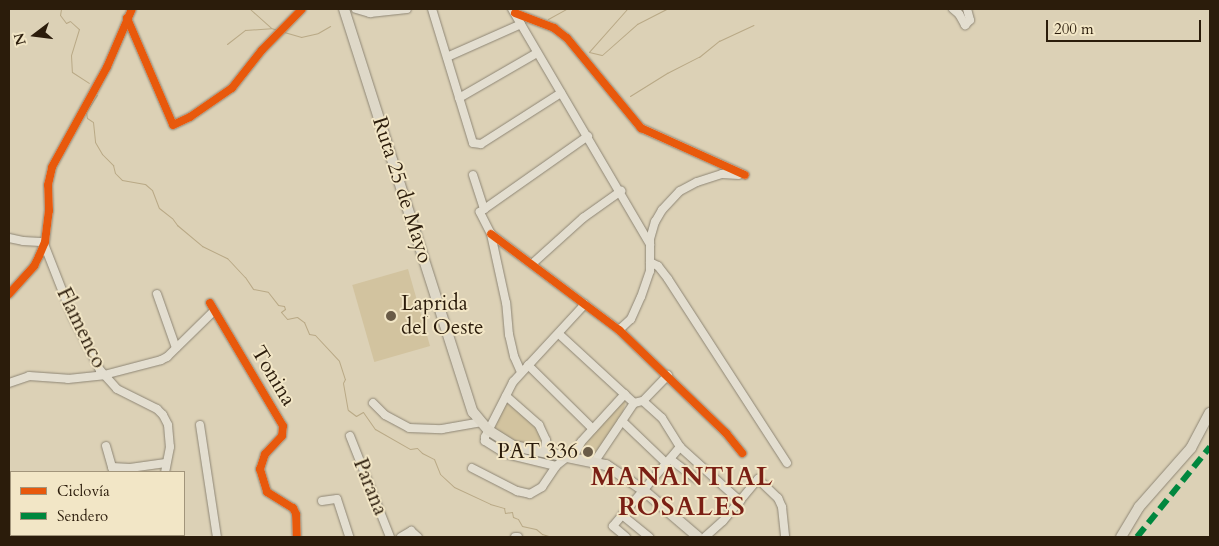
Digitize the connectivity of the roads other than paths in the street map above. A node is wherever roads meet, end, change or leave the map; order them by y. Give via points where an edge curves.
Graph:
1 (132, 9) edge
2 (302, 9) edge
3 (344, 9) edge
4 (356, 9) edge
5 (408, 9) edge
6 (432, 9) edge
7 (953, 9) edge
8 (967, 9) edge
9 (513, 11) edge
10 (127, 18) junction
11 (521, 24) junction
12 (537, 53) junction
13 (447, 57) junction
14 (562, 93) junction
15 (459, 98) junction
16 (588, 136) junction
17 (472, 175) dead end
18 (621, 191) junction
19 (484, 209) junction
20 (491, 234) junction
21 (9, 238) edge
22 (45, 242) junction
23 (650, 244) junction
24 (650, 262) junction
25 (532, 264) junction
26 (9, 294) edge
27 (157, 294) dead end
28 (210, 303) dead end
29 (585, 304) junction
30 (213, 312) junction
31 (619, 330) junction
32 (558, 334) junction
33 (176, 348) junction
34 (528, 365) junction
35 (522, 372) junction
36 (104, 375) junction
37 (668, 375) junction
38 (9, 383) edge
39 (625, 394) junction
40 (506, 396) junction
41 (643, 401) junction
42 (373, 403) dead end
43 (634, 403) junction
44 (1210, 413) edge
45 (622, 421) junction
46 (200, 425) dead end
47 (484, 426) junction
48 (593, 428) junction
49 (350, 436) dead end
50 (106, 446) dead end
51 (680, 447) junction
52 (545, 453) junction
53 (742, 453) dead end
54 (570, 457) junction
55 (595, 461) junction
56 (668, 461) junction
57 (166, 463) junction
58 (787, 463) dead end
59 (556, 466) junction
60 (472, 468) dead end
61 (113, 470) edge
62 (166, 471) edge
63 (697, 479) dead end
64 (643, 490) junction
65 (322, 501) dead end
66 (740, 501) junction
67 (622, 515) junction
68 (217, 537) edge
69 (297, 537) edge
70 (349, 537) edge
71 (390, 537) edge
72 (401, 537) edge
73 (418, 537) edge
74 (626, 537) edge
75 (649, 537) edge
76 (698, 537) edge
77 (705, 537) edge
78 (785, 537) edge
79 (1121, 537) edge

1 - 10 street
2 - 10 street via 262,50 232,88 173,125
3 - 47 main road, Ruta 25 de Mayo via 469,401
4 - 5 street via 370,13
6 - 13 street
7 - 8 street via 966,25 970,20
9 - 11 street
9 - 23 street via 554,28 567,38 641,128 745,175 709,177 680,191 655,222
10 - 22 street via 107,67 52,166
11 - 12 street
11 - 13 street
12 - 14 street
12 - 15 street
13 - 15 street
14 - 15 street via 481,144 473,143
14 - 16 street
16 - 18 street
16 - 19 street
17 - 19 street
18 - 23 street
18 - 25 street via 583,218
19 - 20 street via 480,212
20 - 25 street
20 - 35 street via 506,303 509,336
21 - 22 street
22 - 26 street via 34,266
22 - 36 street, Flamenco via 44,247 73,318
23 - 24 street
24 - 31 street via 636,311
24 - 58 street via 658,266 668,279
25 - 29 street
27 - 33 street
28 - 30 street, Tonina
29 - 31 street
29 - 32 street
30 - 33 street
30 - 69 street, Tonina via 283,426 282,436 265,454 260,469 267,492 293,508
31 - 37 street
32 - 34 street
32 - 39 street
33 - 36 street via 161,360
34 - 35 street
34 - 48 street
35 - 40 street
36 - 38 street via 68,379 29,376
36 - 57 street, Flamenco via 117,389 163,415 170,436
37 - 41 street
37 - 53 street
39 - 43 street
39 - 48 street
40 - 47 street
40 - 52 street via 539,425 546,440
41 - 43 street
41 - 51 street via 662,418
42 - 47 street via 385,415 409,428
43 - 45 street
44 - 79 main road via 1191,448 1139,507
45 - 55 street
45 - 56 street
46 - 68 street
47 - 52 main road via 514,446
47 - 59 street via 485,441 506,454
48 - 54 street
49 - 71 street, Parana
50 - 61 street
51 - 56 street
51 - 66 street
52 - 54 main road
54 - 55 main road
54 - 59 street
55 - 64 main road via 617,471
56 - 63 street
56 - 64 street
57 - 61 street
57 - 62 street, Flamenco
59 - 60 street via 542,487 530,494
64 - 67 street
64 - 76 main road
65 - 70 street via 337,499
66 - 77 street
66 - 78 street via 758,479 778,498
67 - 74 street via 613,526
67 - 75 street
72 - 73 street via 411,531

